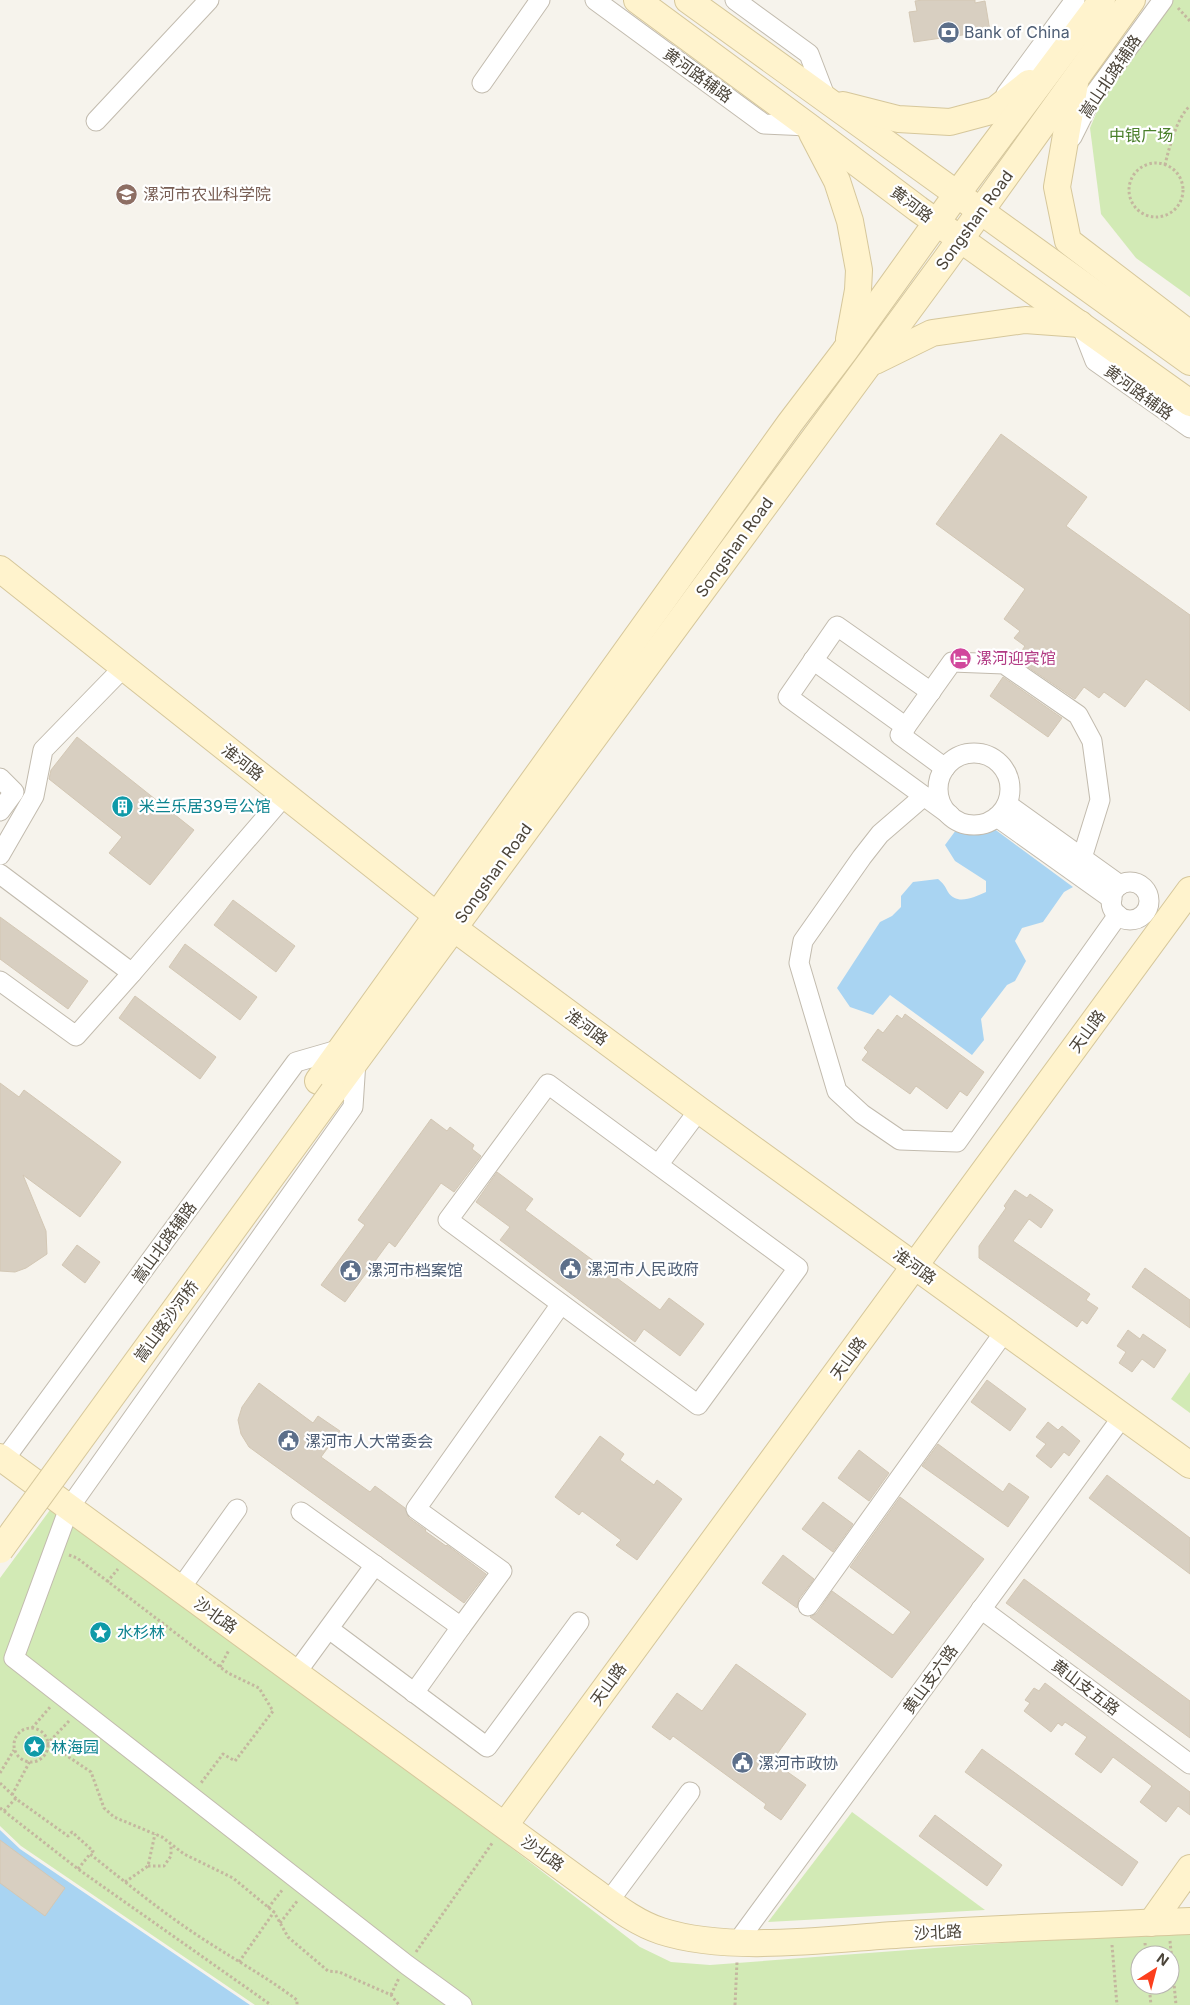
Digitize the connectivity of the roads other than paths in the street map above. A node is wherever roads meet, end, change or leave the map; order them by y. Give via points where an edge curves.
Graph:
1 (209, 0) edge
2 (540, 0) edge
3 (595, 0) edge
4 (637, 0) edge
5 (688, 0) edge
6 (735, 0) edge
7 (1075, 0) edge
8 (1102, 0) edge
9 (1132, 0) edge
10 (1163, 0) edge
11 (1067, 68) junction
12 (482, 83) dead end
13 (827, 101) junction
14 (995, 110) junction
15 (96, 121) dead end
16 (808, 126) junction
17 (1062, 156) junction
18 (957, 194) junction
19 (981, 211) junction
20 (937, 223) junction
21 (960, 240) junction
22 (1080, 324) junction
23 (1190, 334) edge
24 (848, 347) junction
25 (1190, 362) edge
26 (868, 365) junction
27 (1190, 403) edge
28 (1190, 428) edge
29 (0, 569) edge
30 (813, 660) junction
31 (123, 668) junction
32 (930, 692) junction
33 (906, 727) junction
34 (945, 768) junction
35 (0, 778) edge
36 (285, 795) junction
37 (924, 796) junction
38 (1002, 810) junction
39 (0, 811) edge
40 (950, 815) junction
41 (0, 855) edge
42 (1082, 858) junction
43 (0, 874) edge
44 (1190, 890) edge
45 (1117, 900) junction
46 (1156, 916) junction
47 (445, 921) junction
48 (132, 973) junction
49 (0, 981) edge
50 (348, 1054) junction
51 (326, 1086) junction
52 (699, 1110) junction
53 (658, 1165) junction
54 (916, 1266) junction
55 (561, 1304) junction
56 (1005, 1331) junction
57 (1123, 1416) junction
58 (2, 1459) edge
59 (1190, 1465) edge
60 (69, 1508) junction
61 (237, 1509) dead end
62 (301, 1512) dead end
63 (0, 1519) edge
64 (0, 1550) edge
65 (375, 1565) junction
66 (180, 1589) junction
67 (808, 1606) dead end
68 (981, 1609) junction
69 (579, 1622) dead end
70 (461, 1627) junction
71 (328, 1629) junction
72 (296, 1673) junction
73 (414, 1692) junction
74 (1190, 1764) edge
75 (690, 1792) dead end
76 (505, 1825) junction
77 (1190, 1868) edge
78 (1190, 1890) edge
79 (609, 1901) junction
80 (1170, 1922) edge
81 (738, 1941) junction
82 (462, 2005) edge

1 - 15 street
2 - 12 street
3 - 16 street, 黄河路辅路 via 764,124
4 - 16 main road, 黄河路
5 - 13 main road, 黄河路
6 - 13 street via 809,54
7 - 14 street
8 - 11 main road, Songshan Road
9 - 11 main road, Songshan Road
10 - 17 street, 嵩山北路辅路 via 1092,97
11 - 14 main road
11 - 17 main road
11 - 18 main road, Songshan Road
11 - 19 main road, Songshan Road
13 - 14 main road via 906,120 950,122
13 - 18 main road, 黄河路
16 - 20 main road, 黄河路
16 - 24 main road via 836,181 850,220 859,270
17 - 23 main road via 1057,186 1068,242
18 - 19 main road, 黄河路
18 - 20 main road, Songshan Road
19 - 21 main road, Songshan Road
19 - 25 main road, 黄河路
20 - 21 main road, 黄河路
20 - 24 main road, Songshan Road
21 - 22 main road, 黄河路
21 - 26 main road, Songshan Road
22 - 26 main road via 1025,320 932,333
22 - 27 main road, 黄河路
22 - 28 street, 黄河路辅路 via 1095,361
24 - 47 main road, Songshan Road via 790,423
26 - 47 main road, Songshan Road
29 - 31 main road, 淮河路
30 - 32 street via 837,626
30 - 33 street
30 - 37 street via 788,697
31 - 36 main road, 淮河路
31 - 41 street via 43,750 34,796
32 - 33 street
32 - 42 street via 952,662 1004,664 1078,715 1092,741 1100,800
33 - 34 street via 900,735
34 - 38 street via 969,753 988,755 1008,775 1010,785
34 - 40 street via 940,777 939,792 943,807
35 - 39 street via 14,792
36 - 47 main road, 淮河路
36 - 48 street
37 - 40 street
37 - 45 street via 880,834 862,858 803,941 799,963 836,1091 900,1140 957,1142
38 - 40 street via 989,822 973,825
38 - 42 street
38 - 45 street
42 - 45 street
43 - 48 street
44 - 46 main road, 天山路
45 - 46 street via 1122,918 1132,920
45 - 46 street via 1130,882 1139,884 1146,891
46 - 54 main road, 天山路
47 - 50 main road, Songshan Road
47 - 52 main road, 淮河路
48 - 49 street via 76,1036
50 - 51 main road, Songshan Road
50 - 58 street, 嵩山北路辅路 via 296,1062
50 - 60 street via 353,1107
51 - 63 main road, 嵩山路沙河桥
51 - 64 main road, 嵩山路沙河桥, bridge
52 - 53 street
52 - 54 main road, 淮河路
53 - 55 street via 548,1084 448,1220
53 - 55 street via 798,1268 698,1405
54 - 56 main road, 淮河路
54 - 76 main road, 天山路
55 - 70 street via 416,1509 502,1571
56 - 57 main road, 淮河路
56 - 67 street
57 - 59 main road, 淮河路
57 - 68 street, 黄山支六路
58 - 60 main road, 沙北路
60 - 66 main road, 沙北路
60 - 82 street via 14,1658
61 - 66 street
62 - 65 street
65 - 70 street
65 - 71 street
66 - 72 main road, 沙北路
68 - 74 street, 黄山支五路
68 - 81 street, 黄山支六路
69 - 73 street via 487,1747
70 - 73 street
71 - 72 street
71 - 73 street
72 - 76 main road, 沙北路
75 - 79 street
76 - 79 main road, 沙北路
77 - 80 main road
78 - 80 main road
79 - 81 main road, 沙北路 via 661,1931 708,1940
80 - 81 main road, 沙北路 via 774,1943

